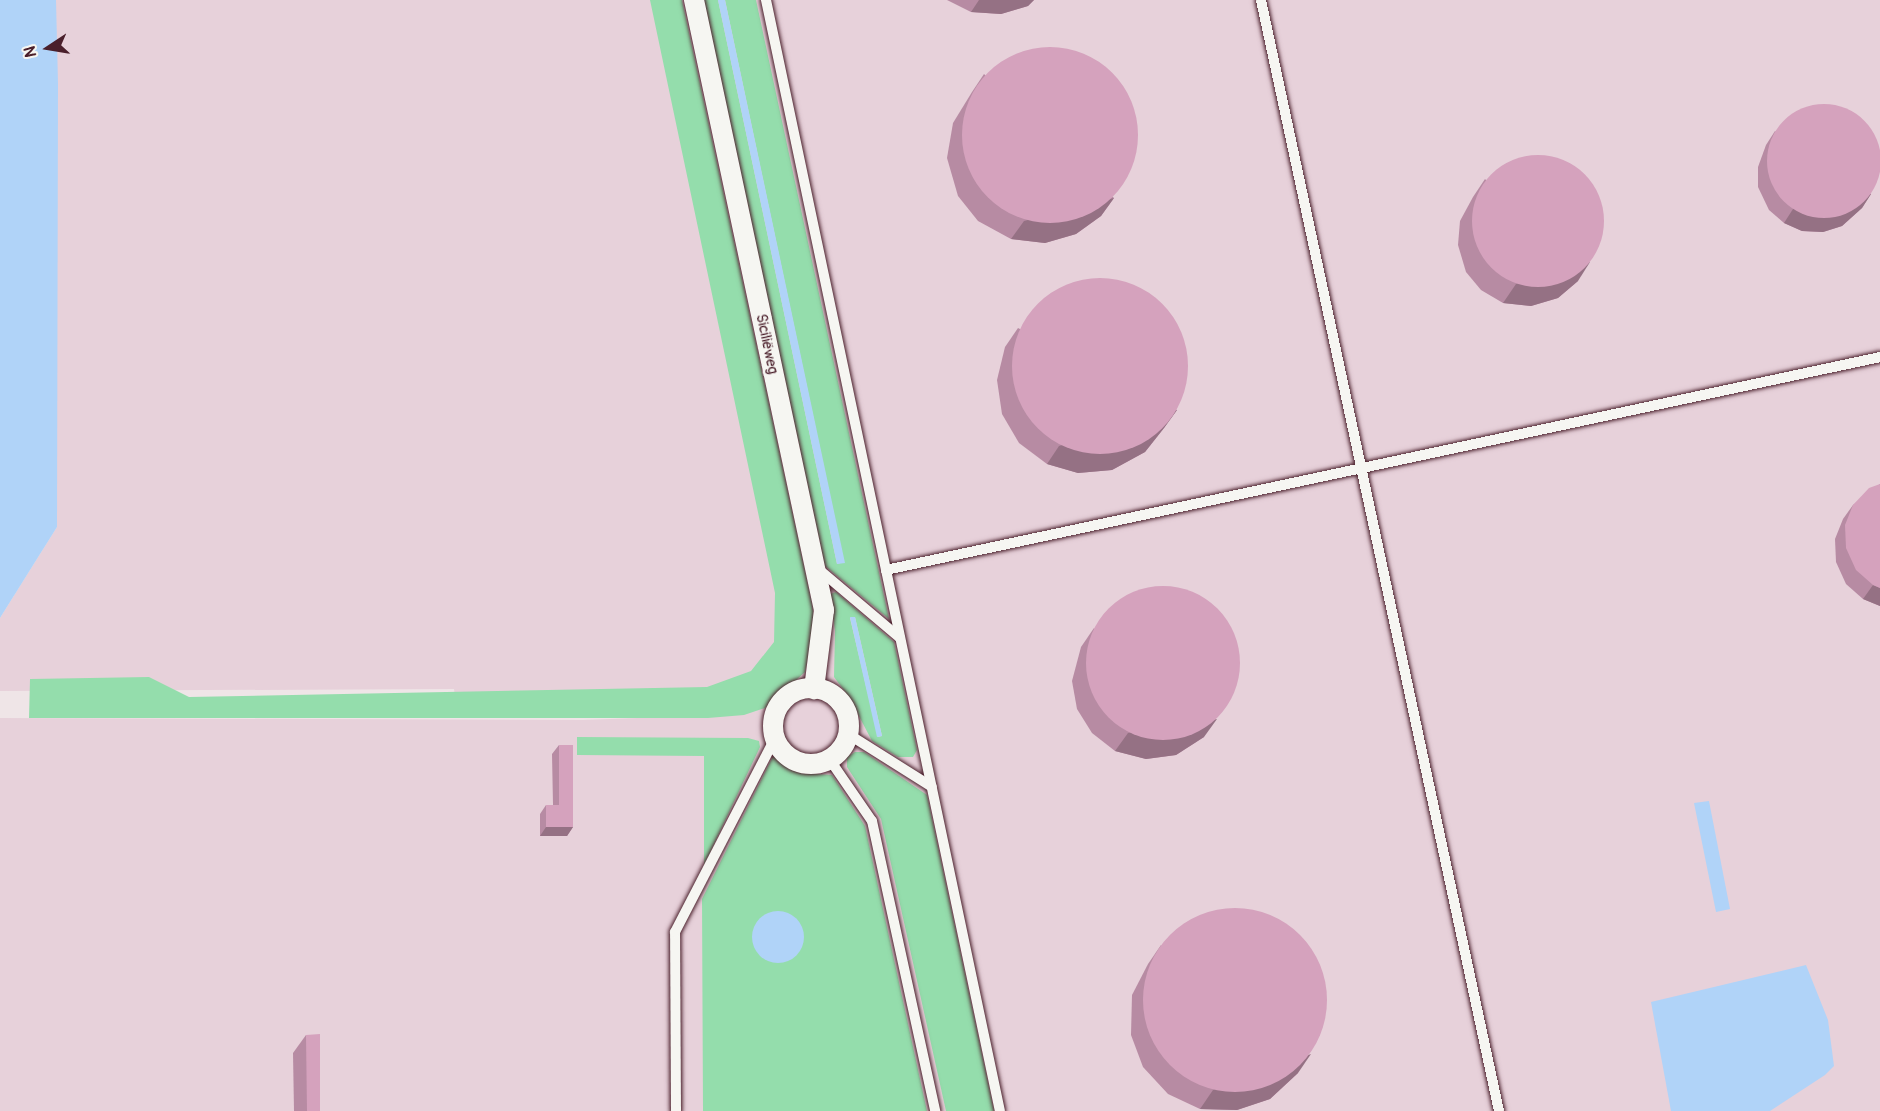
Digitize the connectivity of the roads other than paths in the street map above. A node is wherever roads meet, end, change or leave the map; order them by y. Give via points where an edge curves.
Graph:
1 (694, 0) edge
2 (766, 0) edge
3 (1261, 0) edge
4 (1880, 357) edge
5 (1362, 468) junction
6 (815, 566) junction
7 (886, 570) junction
8 (900, 638) junction
9 (814, 688) junction
10 (848, 734) junction
11 (775, 738) junction
12 (830, 760) junction
13 (932, 787) junction
14 (675, 1111) edge
15 (935, 1111) edge
16 (1000, 1111) edge
17 (1499, 1111) edge

1 - 6 street, Siciliëweg
2 - 7 lane
3 - 5 lane
4 - 5 lane
5 - 7 lane
5 - 17 lane
6 - 8 lane
6 - 9 street, Siciliëweg via 824,610
7 - 8 lane
8 - 13 lane
9 - 10 street via 841,703 849,723
9 - 11 street via 796,692 782,703 773,725
10 - 12 street
10 - 13 lane
11 - 12 street via 797,762 819,764
11 - 14 lane via 675,932
12 - 15 lane via 872,821
13 - 16 lane

